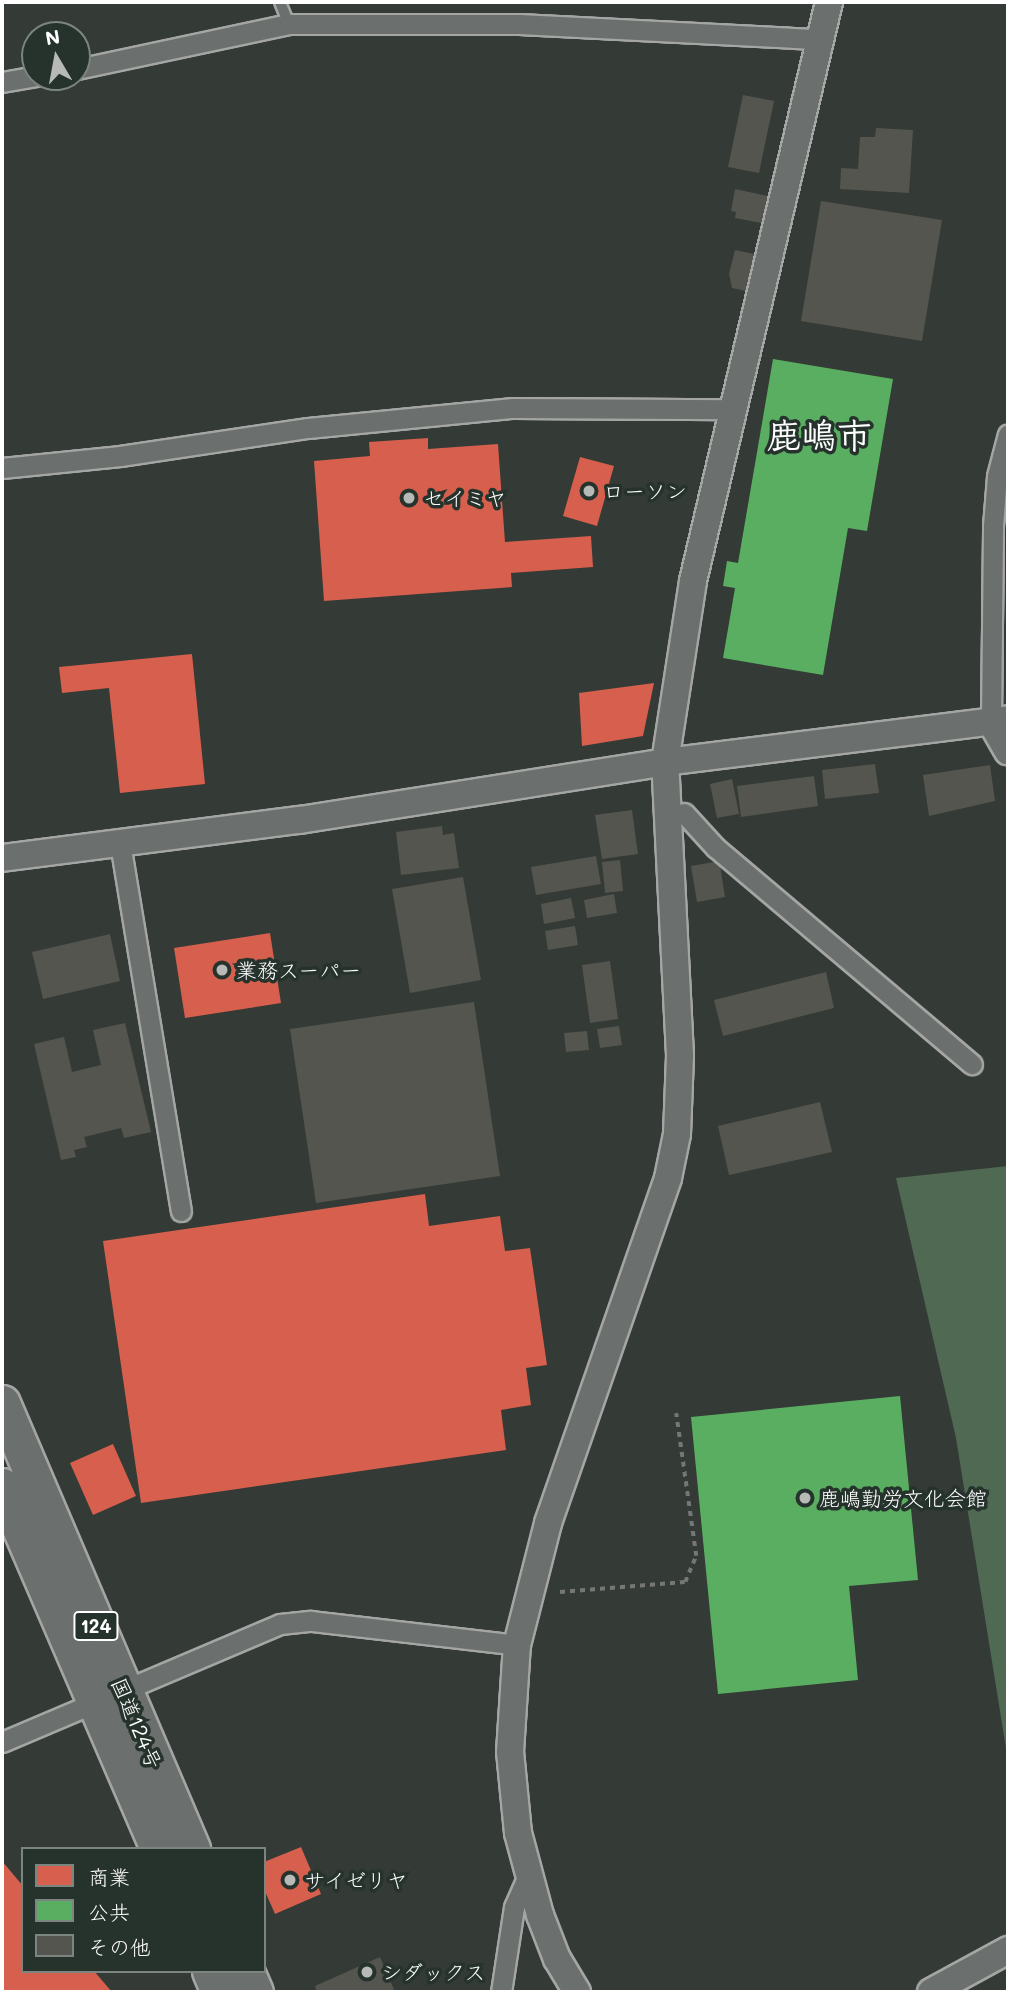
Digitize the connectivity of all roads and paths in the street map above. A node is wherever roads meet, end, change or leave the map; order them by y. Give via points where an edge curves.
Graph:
1 (280, 2) edge
2 (829, 2) edge
3 (289, 23) junction
4 (819, 39) junction
5 (91, 66) edge
6 (21, 79) edge
7 (2, 82) edge
8 (731, 409) junction
9 (1008, 434) edge
10 (2, 468) edge
11 (1000, 721) edge
12 (1008, 751) edge
13 (664, 762) junction
14 (684, 813) dead end
15 (120, 843) junction
16 (2, 858) edge
17 (972, 1065) dead end
18 (181, 1211) dead end
19 (2, 1404) edge
20 (676, 1413) dead end
21 (2, 1486) edge
22 (560, 1592) dead end
23 (517, 1645) junction
24 (109, 1696) junction
25 (2, 1742) edge
26 (157, 1847) edge
27 (191, 1847) edge
28 (528, 1876) junction
29 (1008, 1950) edge
30 (211, 1973) edge
31 (247, 1973) edge
32 (219, 1992) edge
33 (255, 1992) edge
34 (501, 1992) edge
35 (577, 1992) edge
36 (930, 1992) edge

1 - 3 lane
2 - 4 street
3 - 4 street via 519,24
3 - 5 street
4 - 8 street via 752,344
6 - 7 street
8 - 10 street via 513,408 307,428
8 - 13 street via 693,581
9 - 11 street via 997,475 993,526
11 - 12 street
11 - 13 street
13 - 15 street via 300,820
13 - 23 street via 680,1055 677,1134 668,1178 548,1522
14 - 17 street via 716,848
15 - 16 street
15 - 18 street
19 - 24 highway, 国道124号 / 124
20 - 22 path via 696,1556 685,1582
21 - 24 highway, 国道124号 / 124
23 - 24 street via 311,1621 280,1624
23 - 28 street via 510,1752 512,1794
24 - 25 street
24 - 26 highway, 国道124号 / 124
24 - 27 highway, 国道124号 / 124
28 - 34 street via 514,1907
28 - 35 street via 556,1959
29 - 36 street
30 - 32 highway
31 - 33 highway

